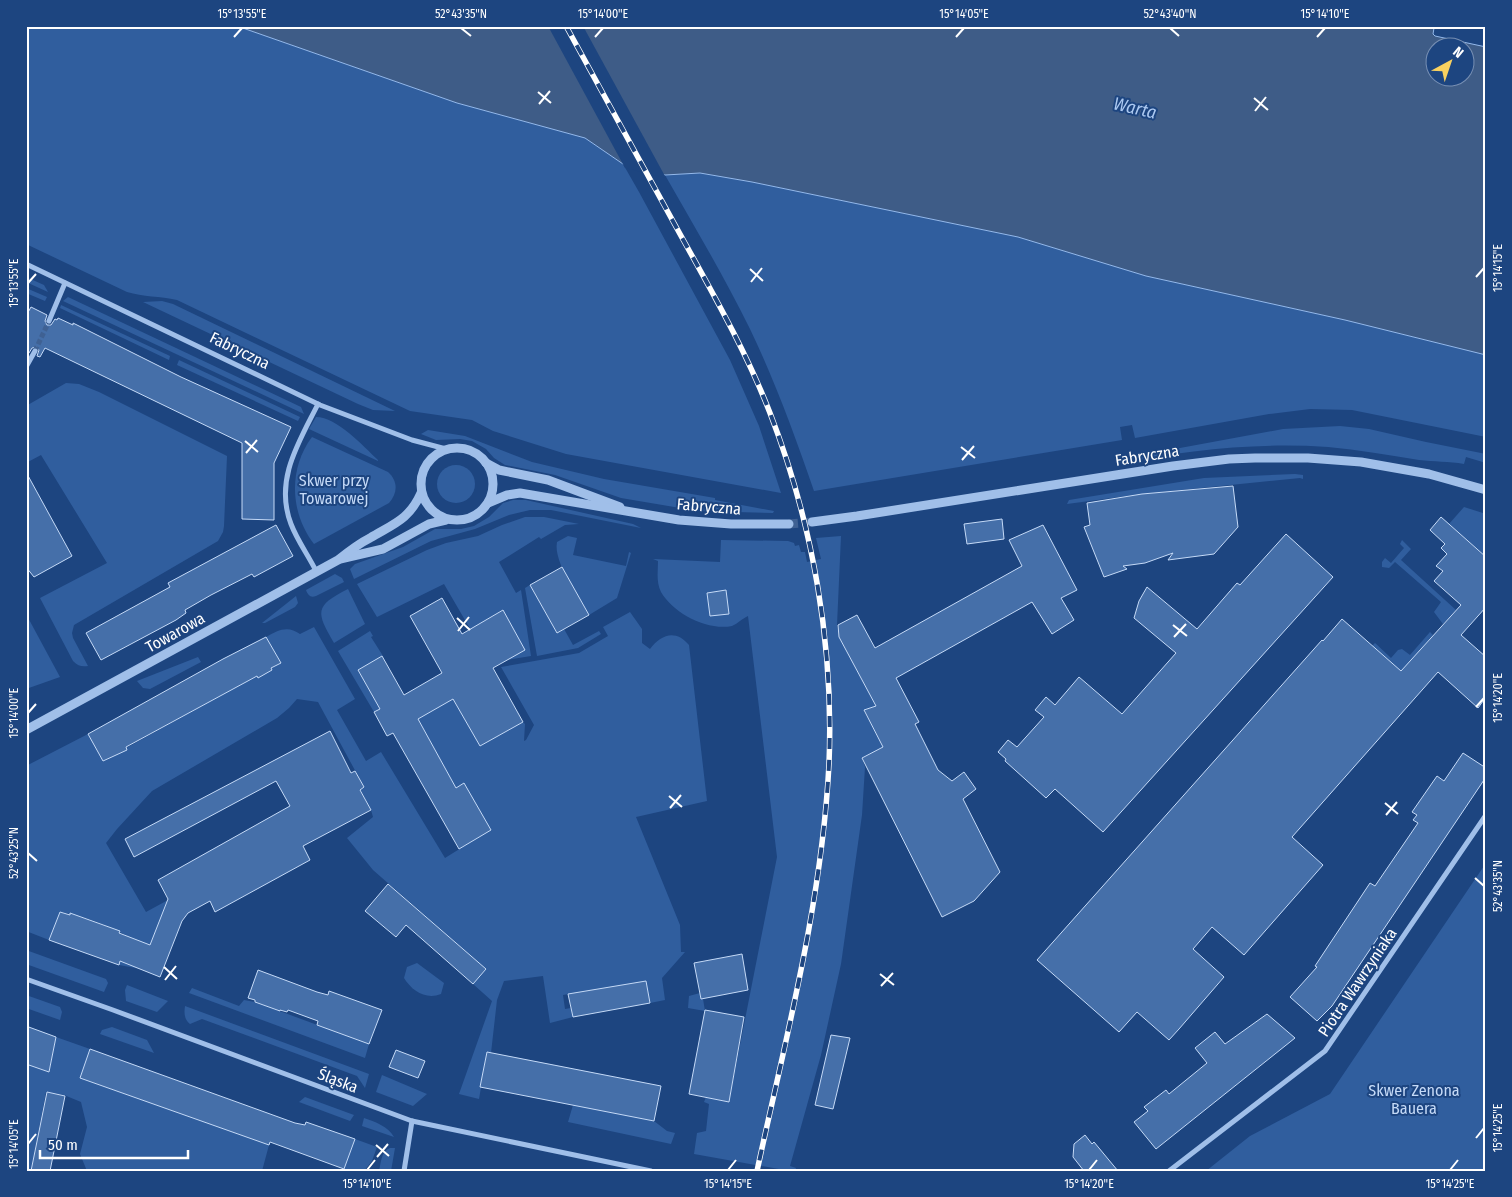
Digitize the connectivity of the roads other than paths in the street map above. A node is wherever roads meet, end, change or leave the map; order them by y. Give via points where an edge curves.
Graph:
1 (26, 264) edge
2 (65, 283) junction
3 (48, 321) tunnel mouth
4 (35, 351) tunnel mouth
5 (26, 368) edge
6 (318, 404) junction
7 (446, 449) junction
8 (486, 463) junction
9 (1486, 490) edge
10 (421, 493) junction
11 (488, 503) junction
12 (627, 510) junction
13 (448, 520) junction
14 (812, 522) tunnel mouth
15 (789, 524) tunnel mouth
16 (338, 560) junction
17 (316, 571) junction
18 (26, 730) edge
19 (1486, 815) edge
20 (26, 979) edge
21 (412, 1121) junction
22 (404, 1171) edge
23 (651, 1171) edge
24 (1169, 1171) edge

1 - 2 street, Fabryczna
2 - 3 street
2 - 6 street, Fabryczna
4 - 5 street
6 - 7 street, Fabryczna via 412,440
6 - 17 street via 291,460 285,496 291,524
7 - 8 street via 466,449 479,455
7 - 10 street via 426,464 420,481
8 - 11 street via 493,484
8 - 12 street, Fabryczna via 505,472 548,480
9 - 14 street, Fabryczna via 1429,474 1361,462 1299,458 1229,459
10 - 13 street via 431,510
10 - 16 street, Towarowa via 407,516
11 - 12 street, Fabryczna via 520,493
11 - 13 street via 478,515
12 - 15 street, Fabryczna via 703,522
13 - 16 street, Towarowa via 429,524 383,549
16 - 17 street, Towarowa
17 - 18 street, Towarowa
19 - 24 street, Piotra Wawrzyniaka via 1325,1050
20 - 21 street, Śląska
21 - 22 street
21 - 23 street, Śląska

